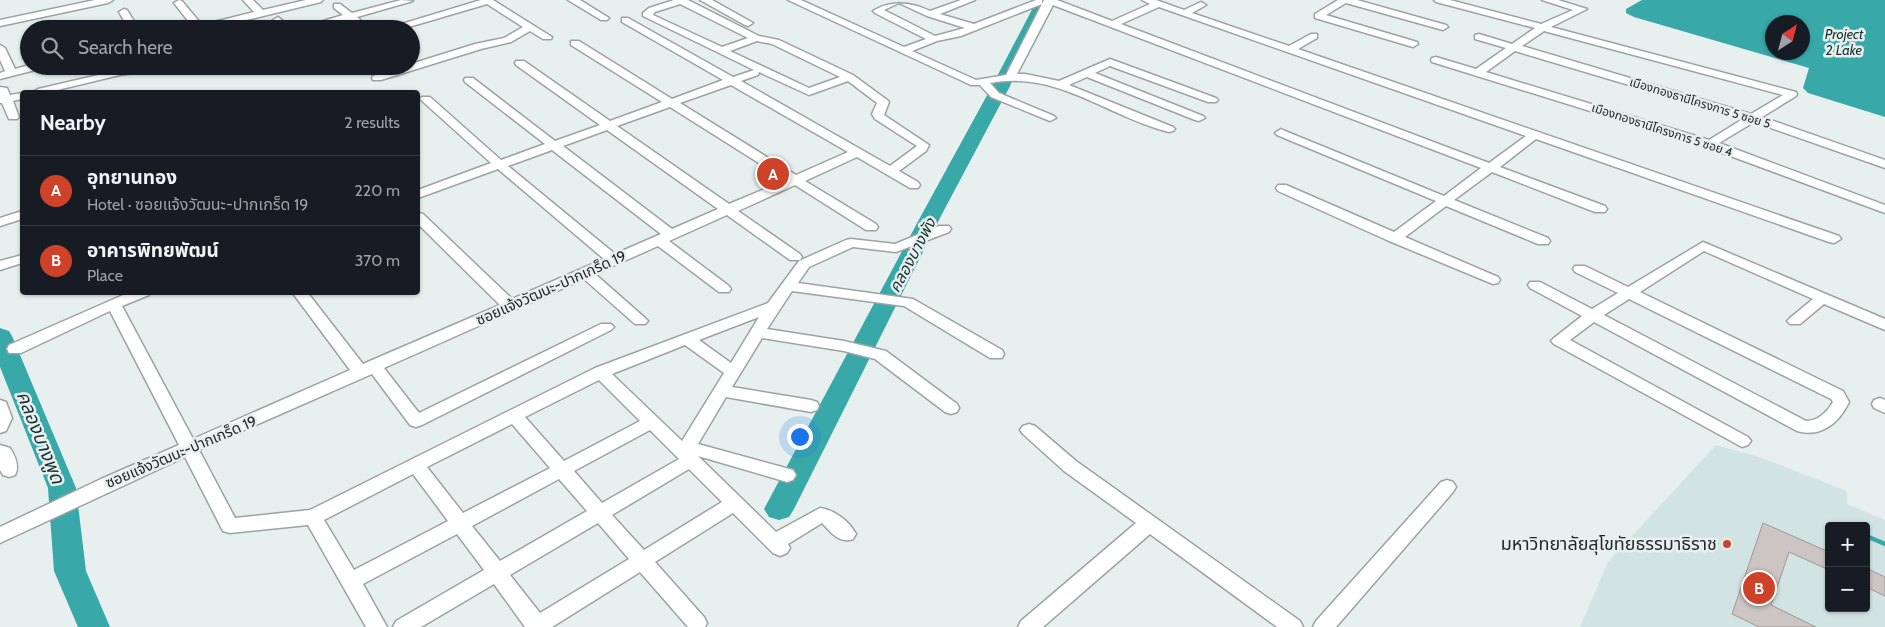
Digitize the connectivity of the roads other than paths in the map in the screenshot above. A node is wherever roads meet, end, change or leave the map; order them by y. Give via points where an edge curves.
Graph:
1 (108, 0) edge
2 (248, 0) edge
3 (317, 0) edge
4 (488, 0) edge
5 (574, 0) edge
6 (682, 0) edge
7 (705, 0) edge
8 (793, 0) edge
9 (900, 0) edge
10 (970, 0) edge
11 (1346, 0) edge
12 (1439, 0) edge
13 (1547, 0) edge
14 (1046, 1) edge
15 (1152, 2) edge
16 (179, 3) dead end
17 (410, 3) edge
18 (1201, 5) dead end
19 (337, 6) dead end
20 (124, 12) dead end
21 (260, 13) junction
22 (1184, 13) junction
23 (930, 14) junction
24 (349, 16) junction
25 (604, 18) dead end
26 (129, 20) edge
27 (192, 20) edge
28 (231, 20) edge
29 (335, 20) edge
30 (354, 20) edge
31 (420, 20) edge
32 (625, 20) dead end
33 (0, 24) edge
34 (1112, 24) junction
35 (530, 27) junction
36 (973, 27) junction
37 (1443, 27) dead end
38 (1543, 27) junction
39 (1314, 36) dead end
40 (547, 37) dead end
41 (756, 38) junction
42 (1479, 38) dead end
43 (934, 39) junction
44 (775, 42) junction
45 (575, 43) dead end
46 (1413, 44) dead end
47 (0, 48) edge
48 (1513, 49) junction
49 (905, 50) junction
50 (1290, 50) junction
51 (721, 51) junction
52 (1436, 60) dead end
53 (520, 63) dead end
54 (420, 65) edge
55 (20, 70) edge
56 (754, 73) dead end
57 (1086, 73) junction
58 (1477, 73) junction
59 (5, 74) edge
60 (80, 75) edge
61 (109, 75) edge
62 (164, 75) edge
63 (387, 75) edge
64 (849, 77) junction
65 (166, 78) dead end
66 (377, 78) dead end
67 (1010, 78) junction
68 (470, 80) dead end
69 (732, 81) junction
70 (82, 82) junction
71 (983, 82) junction
72 (1060, 85) junction
73 (47, 90) edge
74 (88, 90) edge
75 (20, 97) edge
76 (426, 99) dead end
77 (1212, 100) dead end
78 (671, 102) junction
79 (5, 105) edge
80 (1050, 118) dead end
81 (1199, 118) dead end
82 (1753, 118) junction
83 (608, 125) junction
84 (1169, 129) dead end
85 (1281, 133) dead end
86 (1535, 135) junction
87 (554, 144) junction
88 (1710, 144) junction
89 (859, 152) junction
90 (499, 164) junction
91 (1885, 164) edge
92 (1490, 166) junction
93 (894, 169) dead end
94 (795, 180) junction
95 (914, 185) dead end
96 (1282, 188) dead end
97 (420, 193) edge
98 (1447, 200) junction
99 (1600, 209) dead end
100 (1885, 209) edge
101 (728, 210) junction
102 (20, 216) edge
103 (420, 219) edge
104 (0, 222) edge
105 (871, 227) dead end
106 (944, 229) dead end
107 (665, 237) junction
108 (1394, 238) junction
109 (1834, 239) dead end
110 (1543, 241) dead end
111 (795, 257) dead end
112 (614, 260) junction
113 (20, 261) edge
114 (0, 266) edge
115 (1580, 269) dead end
116 (585, 273) junction
117 (1493, 280) dead end
118 (1535, 285) dead end
119 (790, 286) junction
120 (724, 289) dead end
121 (1629, 294) junction
122 (136, 295) edge
123 (302, 295) edge
124 (1823, 298) junction
125 (114, 304) junction
126 (510, 306) junction
127 (773, 306) junction
128 (1594, 316) junction
129 (640, 320) dead end
130 (1796, 320) dead end
131 (1885, 325) edge
132 (606, 327) dead end
133 (757, 332) junction
134 (687, 339) junction
135 (15, 350) dead end
136 (996, 354) dead end
137 (368, 370) junction
138 (601, 372) junction
139 (733, 372) junction
140 (721, 391) junction
141 (0, 406) edge
142 (811, 406) dead end
143 (951, 408) dead end
144 (514, 416) junction
145 (652, 422) junction
146 (0, 426) edge
147 (1029, 430) dead end
148 (1742, 441) dead end
149 (188, 450) junction
150 (0, 451) edge
151 (687, 453) junction
152 (416, 465) junction
153 (9, 470) dead end
154 (562, 470) junction
155 (787, 475) dead end
156 (1447, 487) dead end
157 (735, 503) junction
158 (600, 513) junction
159 (314, 517) junction
160 (460, 524) junction
161 (1148, 524) junction
162 (846, 534) dead end
163 (0, 536) edge
164 (642, 560) junction
165 (497, 573) junction
166 (351, 581) junction
167 (697, 623) dead end
168 (377, 627) edge
169 (403, 627) edge
170 (536, 627) edge
171 (1028, 627) edge
172 (1293, 627) edge
173 (1323, 627) edge

1 - 33 street
2 - 21 street
3 - 21 street
4 - 31 street
4 - 35 street
5 - 25 street
6 - 41 street
6 - 51 street via 652,10 648,16
7 - 44 street via 769,34
8 - 49 street
9 - 23 street
9 - 43 street via 878,11
10 - 23 street
11 - 37 street
11 - 46 street via 1330,4 1318,16
12 - 38 street
13 - 38 street via 1582,9
14 - 34 street
14 - 36 street
14 - 67 street
15 - 22 street
15 - 34 street
16 - 27 street
17 - 24 street
18 - 22 street
19 - 24 street
20 - 26 street
21 - 28 street
22 - 50 street
23 - 36 street
24 - 29 street
24 - 30 street
32 - 69 street
34 - 92 street
35 - 40 street
35 - 54 street via 508,40
36 - 43 street
38 - 48 street
38 - 82 street via 1792,94
39 - 50 street
41 - 44 street
41 - 51 street
42 - 48 street, เมืองทองธานีโครงการ 5 ซอย 5
43 - 49 street
44 - 64 street
45 - 78 street
47 - 59 street
48 - 58 street
48 - 82 street, เมืองทองธานีโครงการ 5 ซอย 5
49 - 71 street via 975,83
50 - 86 street
51 - 64 street via 809,92
52 - 58 street, เมืองทองธานีโครงการ 5 ซอย 4
53 - 83 street
55 - 59 street
56 - 69 street
57 - 72 street
57 - 77 street via 1110,62
57 - 81 street
58 - 88 street, เมืองทองธานีโครงการ 5 ซอย 4
60 - 70 street
61 - 70 street
62 - 65 street
63 - 66 street
64 - 93 street via 884,102 878,114 880,117 923,145
67 - 71 street
67 - 72 street via 1025,77
68 - 87 street
69 - 78 street
69 - 89 street
70 - 73 street
70 - 74 street
71 - 80 street via 998,96
72 - 84 street
75 - 79 street
76 - 90 street
78 - 83 street
78 - 94 street
82 - 88 street
82 - 91 street, เมืองทองธานีโครงการ 5 ซอย 5
83 - 87 street
83 - 101 street
85 - 98 street
86 - 92 street
86 - 109 street
87 - 90 street
87 - 107 street
88 - 100 street, เมืองทองธานีโครงการ 5 ซอย 4
89 - 94 street, ซอยแจ้งวัฒนะ-ปากเกร็ด 19
89 - 95 street
90 - 97 street
90 - 112 street
92 - 98 street
92 - 99 street
94 - 101 street, ซอยแจ้งวัฒนะ-ปากเกร็ด 19
94 - 105 street
96 - 108 street
98 - 108 street
98 - 110 street
101 - 107 street, ซอยแจ้งวัฒนะ-ปากเกร็ด 19
101 - 111 street
102 - 104 street
103 - 126 street
106 - 119 street via 896,248 851,244 804,264
107 - 112 street, ซอยแจ้งวัฒนะ-ปากเกร็ด 19
107 - 120 street
108 - 117 street
112 - 116 street, ซอยแจ้งวัฒนะ-ปากเกร็ด 19
113 - 114 street
115 - 121 street
116 - 126 street, ซอยแจ้งวัฒนะ-ปากเกร็ด 19
116 - 129 street
118 - 128 street
119 - 127 street
119 - 136 street via 908,302
121 - 124 street via 1703,246
121 - 128 street
121 - 128 street via 1837,395 1838,408 1819,426 1803,427
122 - 125 street
123 - 137 street
124 - 130 street
124 - 131 street
125 - 135 street
125 - 149 street
126 - 137 street, ซอยแจ้งวัฒนะ-ปากเกร็ด 19
127 - 133 street
127 - 134 street
128 - 148 street via 1559,341
132 - 137 street via 416,421
133 - 139 street
133 - 143 street via 880,355
134 - 138 street
134 - 139 street
137 - 149 street, ซอยแจ้งวัฒนะ-ปากเกร็ด 19
138 - 144 street
138 - 145 street
139 - 140 street
140 - 142 street
140 - 151 street
141 - 146 street via 4,418
144 - 152 street
144 - 154 street
145 - 151 street
145 - 154 street
147 - 161 street via 1070,466
149 - 159 street via 230,526
149 - 163 street, ซอยแจ้งวัฒนะ-ปากเกร็ด 19 via 107,484
150 - 153 street via 7,457
151 - 155 street
151 - 157 street
151 - 158 street
152 - 159 street
152 - 160 street
154 - 158 street
154 - 160 street
156 - 173 street
157 - 162 street via 778,545 820,515 827,516
157 - 164 street
158 - 164 street
158 - 165 street
159 - 166 street
160 - 165 street
160 - 166 street
161 - 171 street
161 - 172 street
164 - 167 street
164 - 170 street
165 - 169 street
165 - 170 street
166 - 168 street

